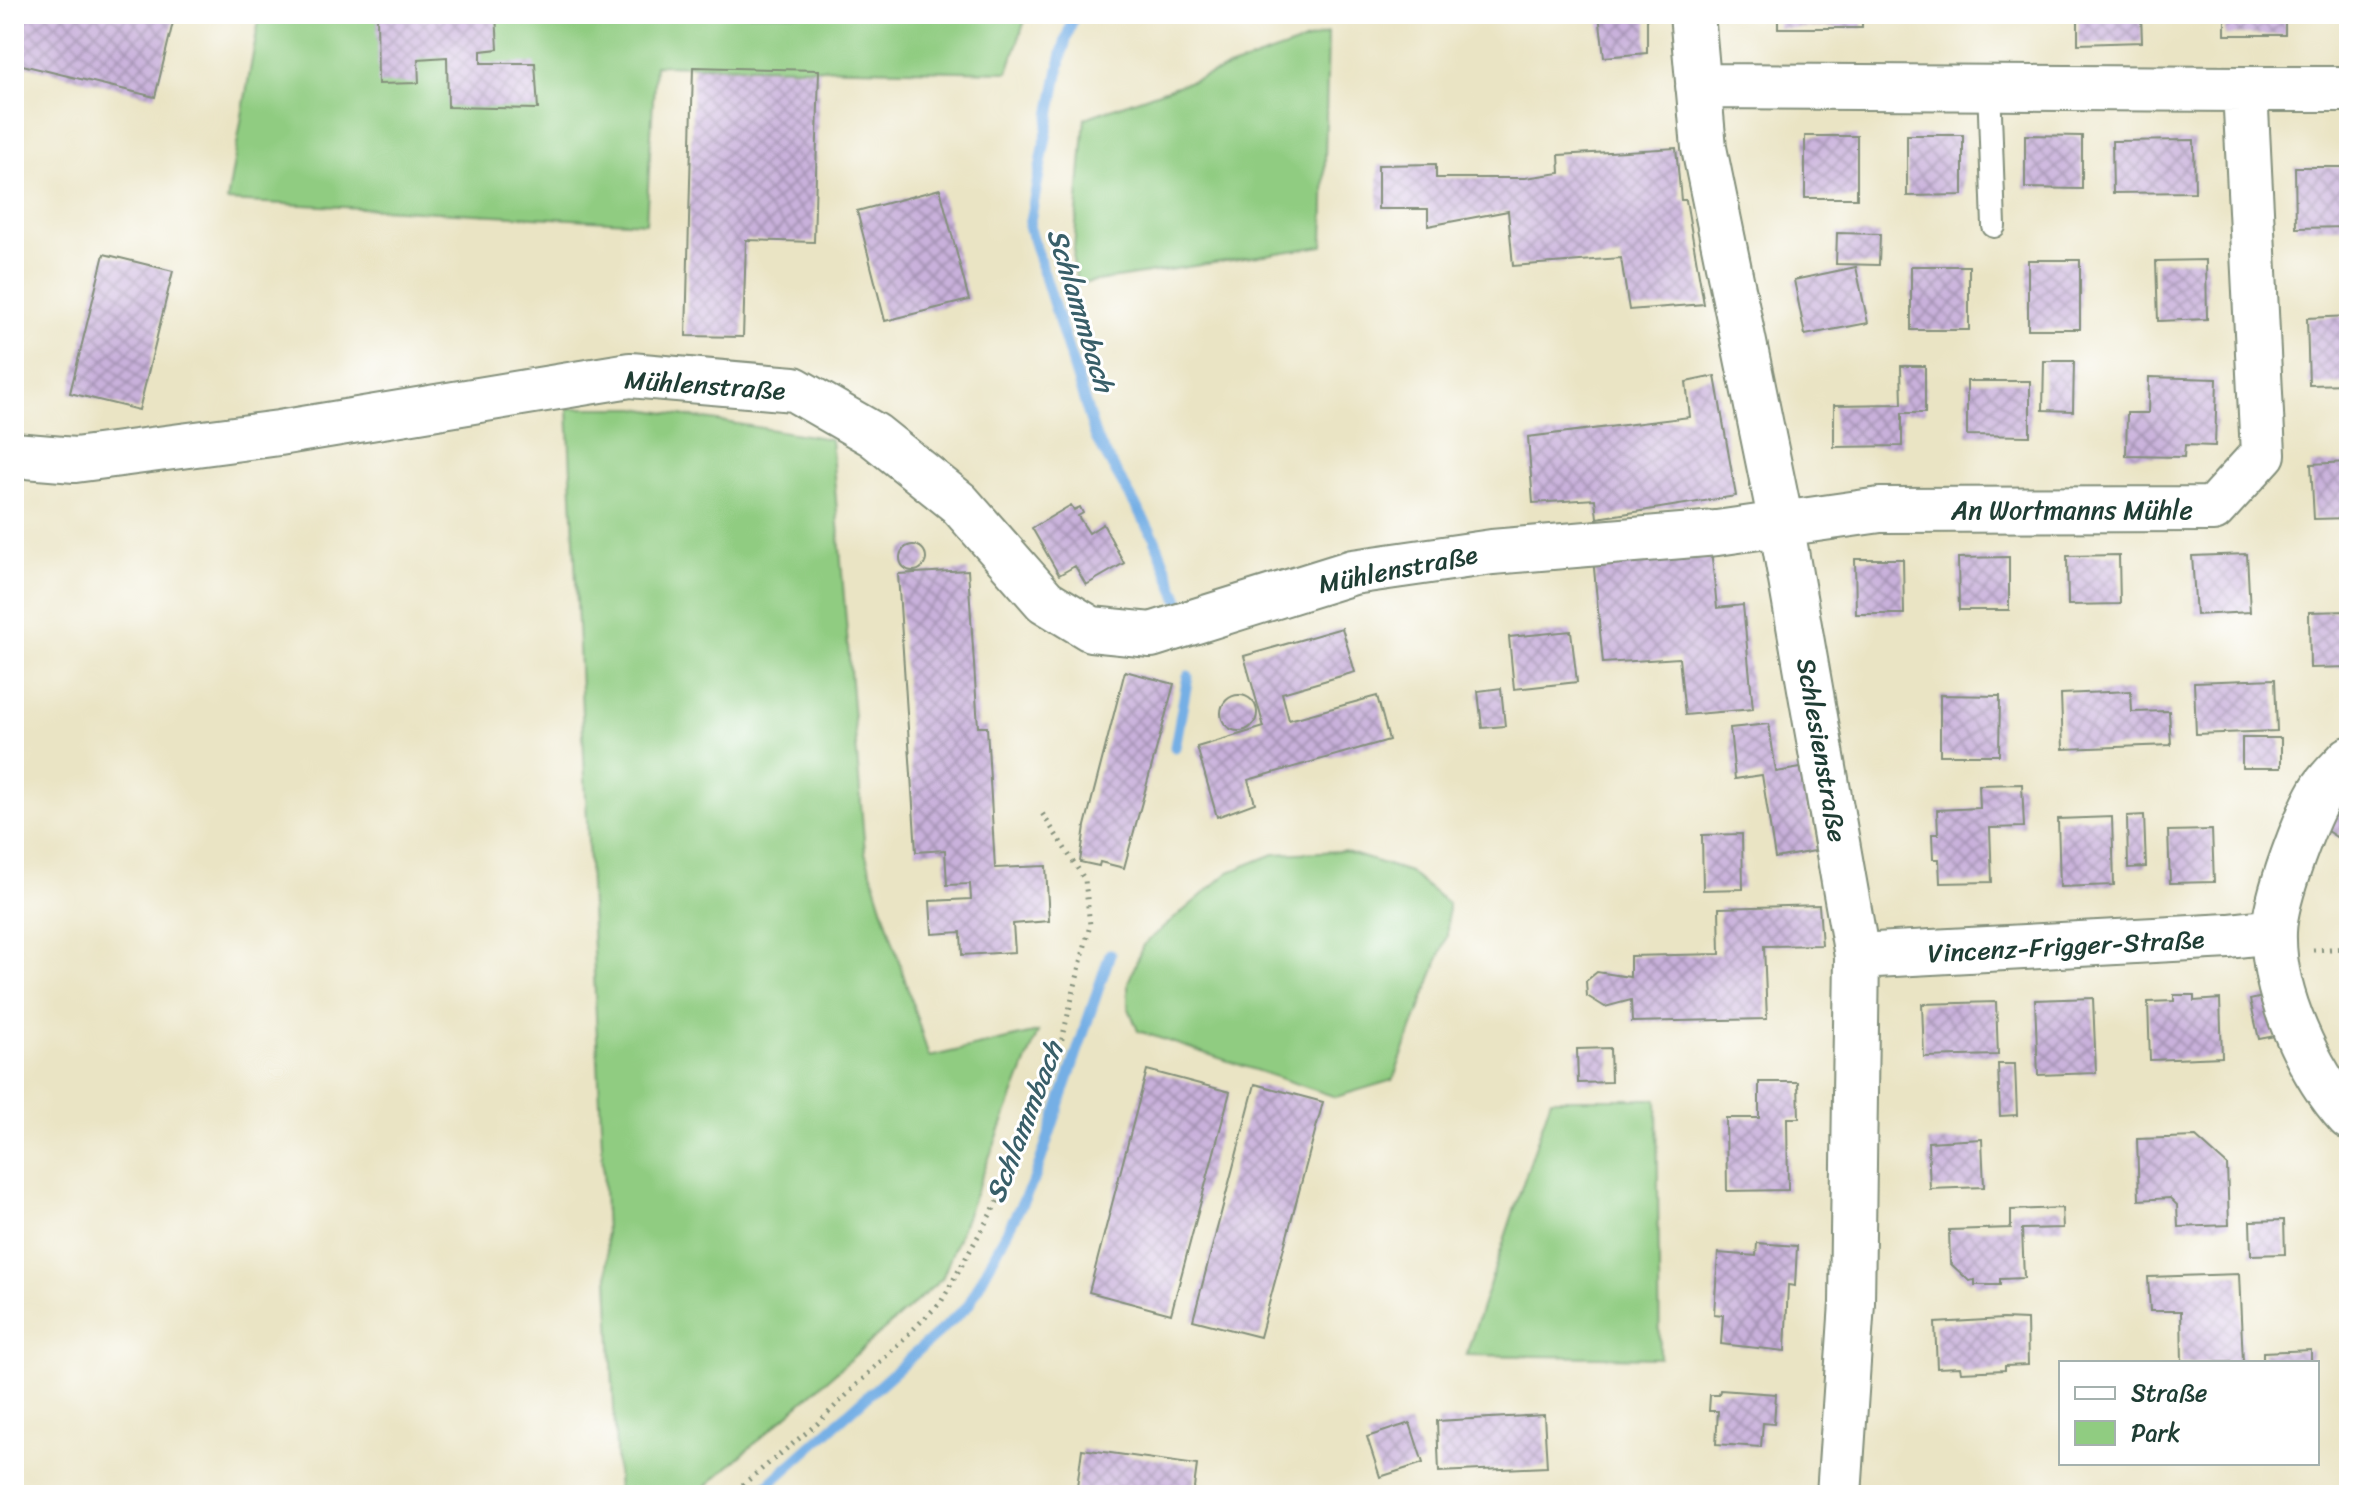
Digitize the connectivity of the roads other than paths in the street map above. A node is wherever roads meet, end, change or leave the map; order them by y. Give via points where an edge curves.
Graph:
1 (1692, 14) edge
2 (1989, 85) junction
3 (1698, 86) junction
4 (2245, 89) junction
5 (2349, 89) edge
6 (1994, 226) dead end
7 (14, 455) edge
8 (1781, 523) junction
9 (2349, 759) edge
10 (2274, 931) junction
11 (1857, 956) junction
12 (2349, 1117) edge
13 (1839, 1495) edge

1 - 3 street, Schlesienstraße
2 - 3 street
2 - 4 street
2 - 6 lane
3 - 8 street, Schlesienstraße via 1704,148
4 - 5 street
4 - 8 street, An Wortmanns Mühle via 2263,454 2213,509 1880,510
7 - 8 street, Mühlenstraße via 75,460 279,433 630,375 794,389 874,435 959,503 1045,601 1091,629 1151,635 1353,572 1492,552
8 - 11 street, Schlesienstraße
9 - 10 street via 2325,787 2304,829
10 - 11 street, Vincenz-Frigger-Straße
10 - 12 street via 2284,992 2300,1040 2319,1079
11 - 13 street, Schlesienstraße via 1852,1303

